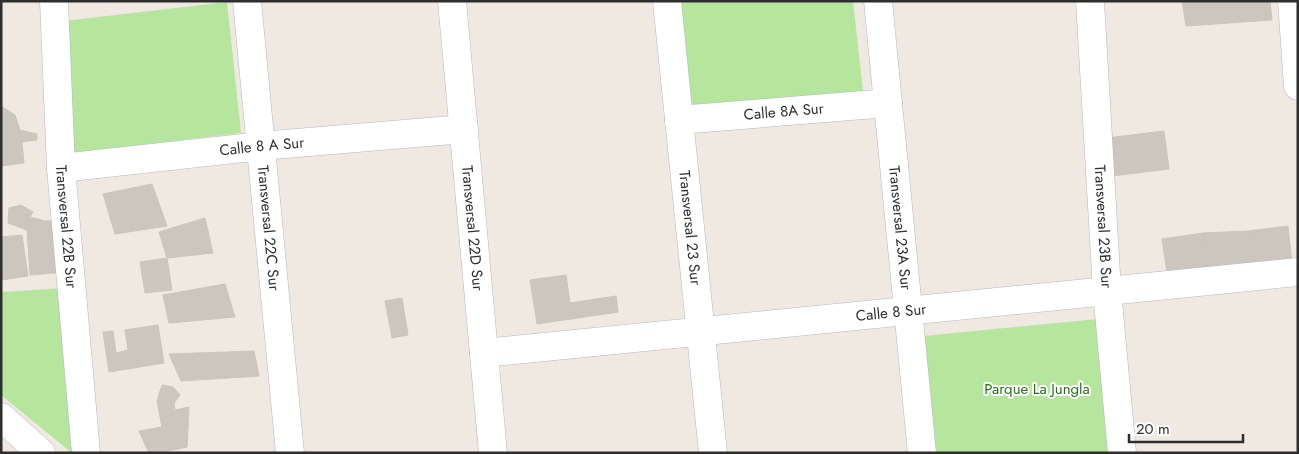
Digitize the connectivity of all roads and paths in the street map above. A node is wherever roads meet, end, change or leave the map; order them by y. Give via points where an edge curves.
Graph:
1 (54, 1) edge
2 (247, 1) edge
3 (452, 1) edge
4 (667, 1) edge
5 (878, 1) edge
6 (1090, 1) edge
7 (1292, 1) edge
8 (1298, 86) edge
9 (888, 103) junction
10 (679, 120) junction
11 (464, 129) junction
12 (261, 146) junction
13 (61, 168) junction
14 (1298, 272) edge
15 (1107, 291) junction
16 (908, 311) junction
17 (700, 331) junction
18 (484, 353) junction
19 (1, 417) edge
20 (41, 453) edge
21 (86, 453) edge
22 (290, 453) edge
23 (493, 453) edge
24 (713, 453) edge
25 (922, 453) edge
26 (1122, 453) edge

1 - 13 street, Transversal 22B Sur
2 - 12 street, Transversal 22C Sur
3 - 11 street, Transversal 22D Sur
4 - 10 street, Transversal 23 Sur
5 - 9 street, Transversal 23A Sur
6 - 15 street, Transversal 23B Sur
7 - 8 street
9 - 10 street, Calle 8A Sur
9 - 16 street, Transversal 23A Sur
10 - 17 street, Transversal 23 Sur
11 - 12 street, Calle 8 A Sur
11 - 18 street, Transversal 22D Sur
12 - 13 street, Calle 8 A Sur
12 - 22 street, Transversal 22C Sur
13 - 21 street, Transversal 22B Sur
14 - 15 street, Calle 8 Sur
15 - 16 street, Calle 8 Sur
15 - 26 street, Transversal 23B Sur
16 - 17 street, Calle 8 Sur
16 - 25 street, Transversal 23A Sur
17 - 18 street, Calle 8 Sur
17 - 24 street, Transversal 23 Sur
18 - 23 street, Transversal 22D Sur
19 - 20 street

